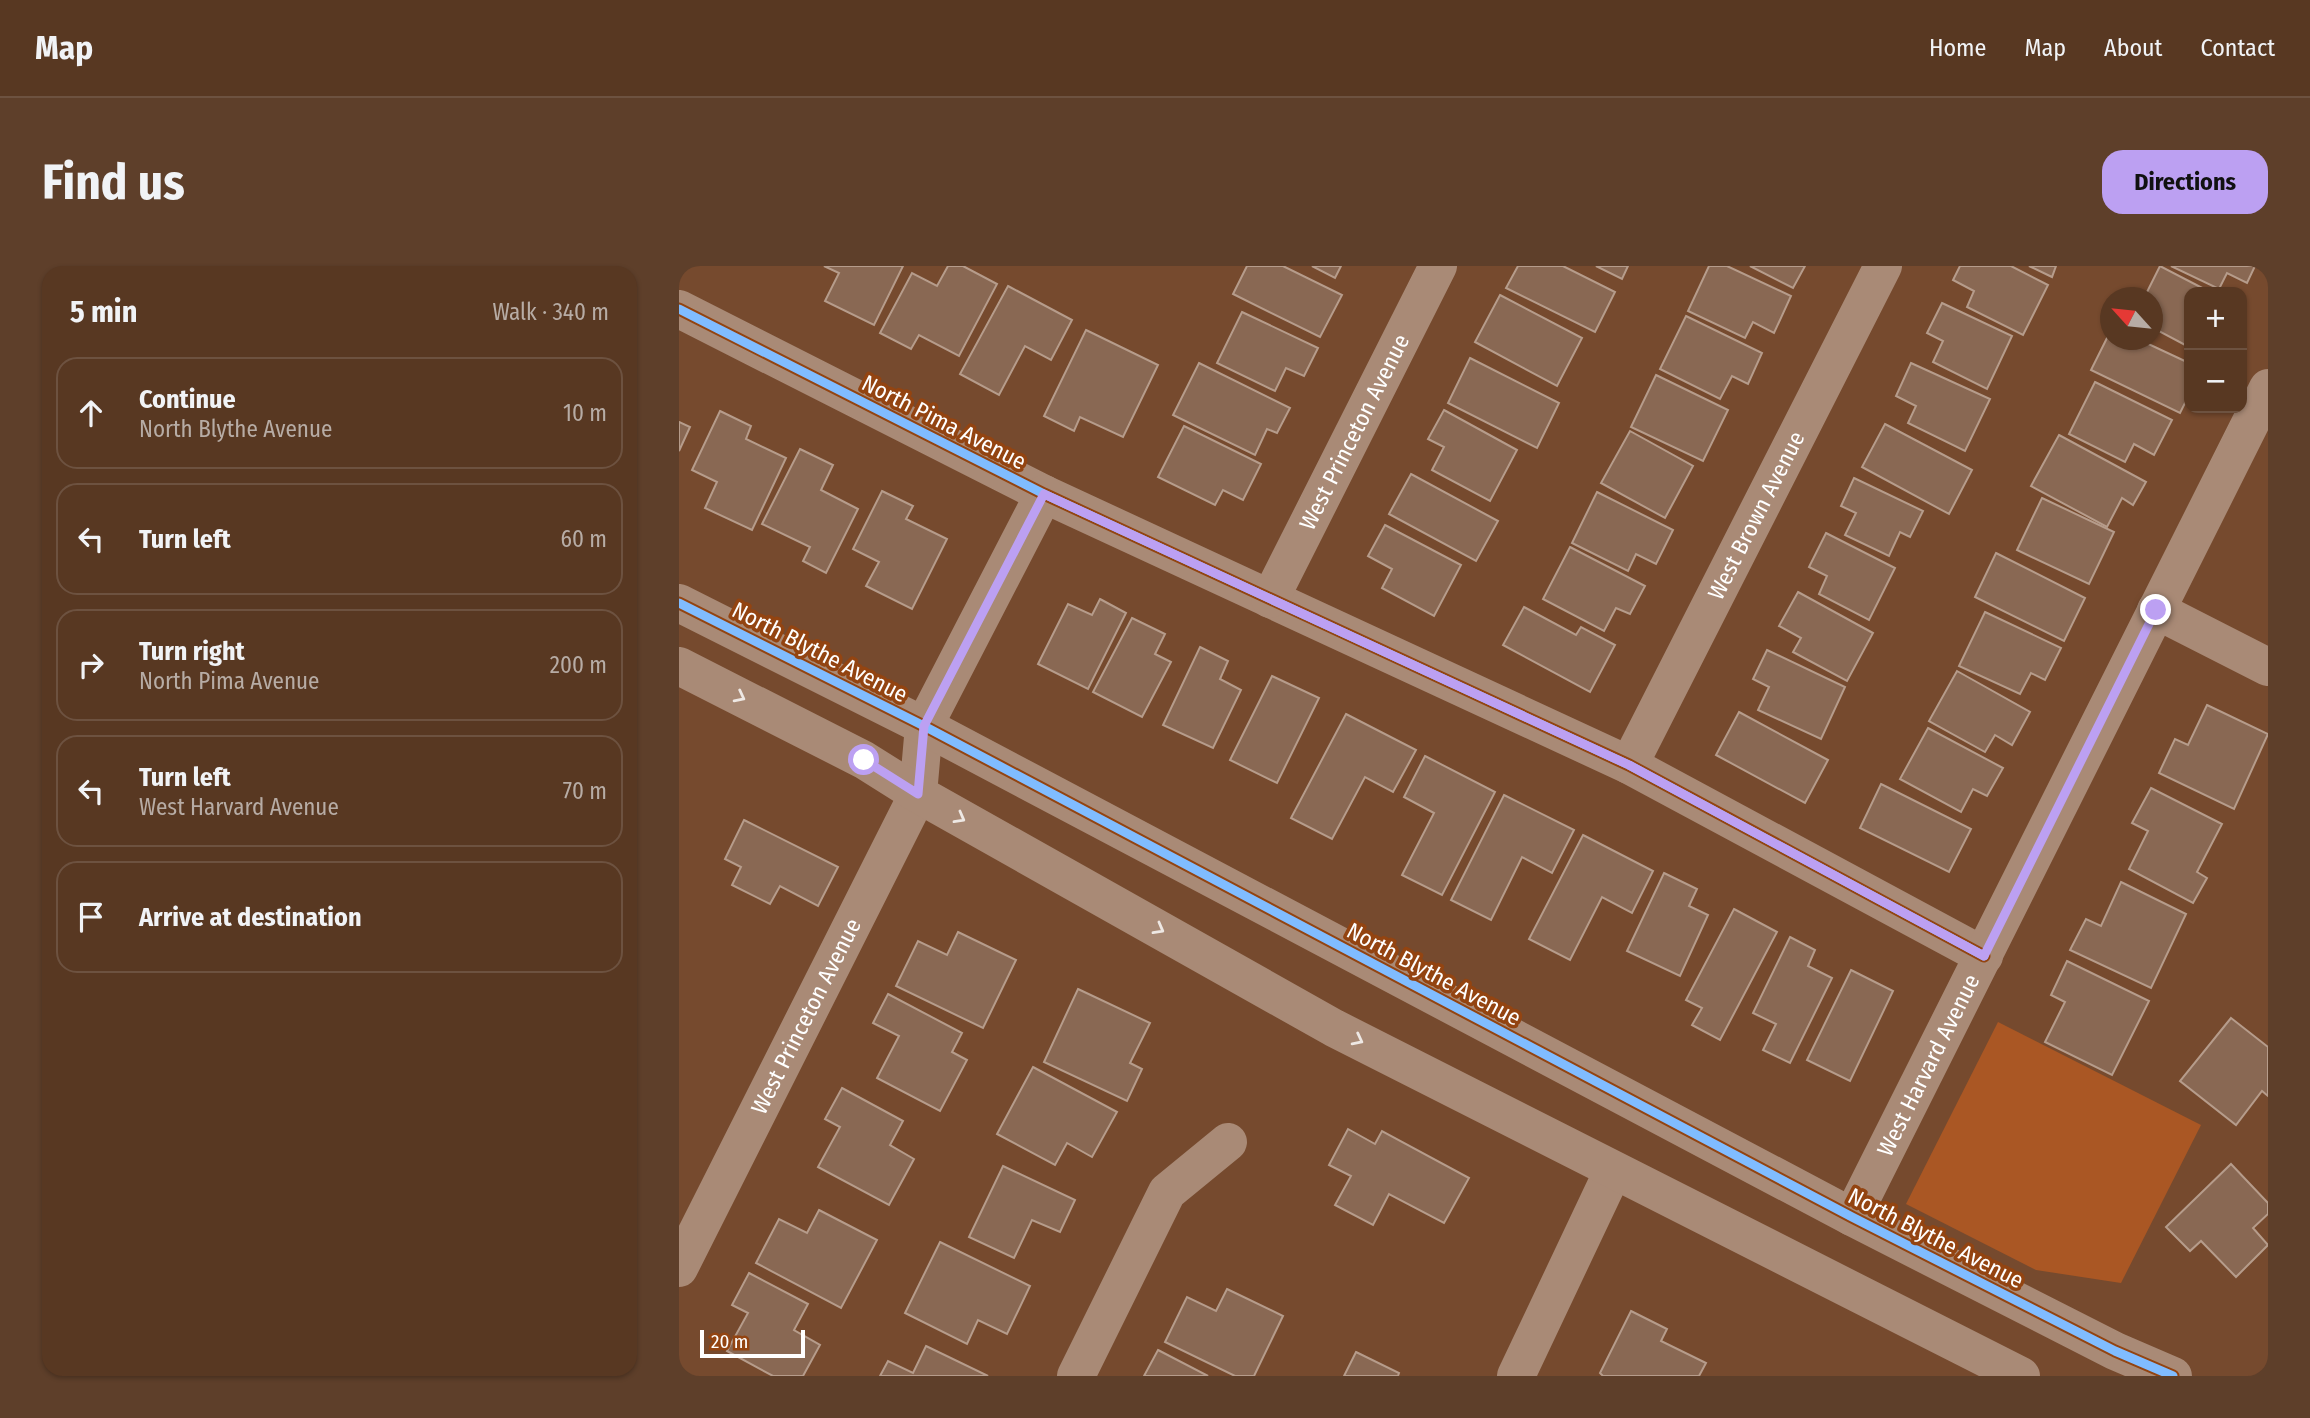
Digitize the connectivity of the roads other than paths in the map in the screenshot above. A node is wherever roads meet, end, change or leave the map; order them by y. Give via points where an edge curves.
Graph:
1 (1438, 266) edge
2 (1883, 266) edge
3 (679, 309) edge
4 (2268, 388) edge
5 (1044, 494) junction
6 (1270, 599) junction
7 (679, 603) edge
8 (2156, 610) junction
9 (679, 666) edge
10 (2268, 667) edge
11 (921, 760) junction
12 (1629, 765) junction
13 (1984, 956) junction
14 (1228, 1142) dead end
15 (1613, 1171) junction
16 (1852, 1217) junction
17 (679, 1268) edge
18 (2012, 1374) edge
19 (1076, 1376) edge
20 (1516, 1376) edge
21 (2173, 1376) edge

1 - 6 street, West Princeton Avenue
2 - 12 street, West Brown Avenue
3 - 5 street, North Pima Avenue
4 - 8 street, West Harvard Avenue
5 - 6 street, North Pima Avenue
5 - 11 street, West Princeton Avenue
6 - 12 street, North Pima Avenue
7 - 11 street, North Blythe Avenue
8 - 10 street
8 - 13 street, West Harvard Avenue
9 -> 11 street, North Blythe Avenue via 864,760
11 -> 15 street, North Blythe Avenue via 1334,1028
11 - 16 street, North Blythe Avenue
11 - 17 street, West Princeton Avenue
12 - 13 street, North Pima Avenue
13 - 16 street, West Harvard Avenue
14 - 19 street via 1167,1192
15 - 18 street, North Blythe Avenue
15 - 20 street
16 - 21 street, North Blythe Avenue

